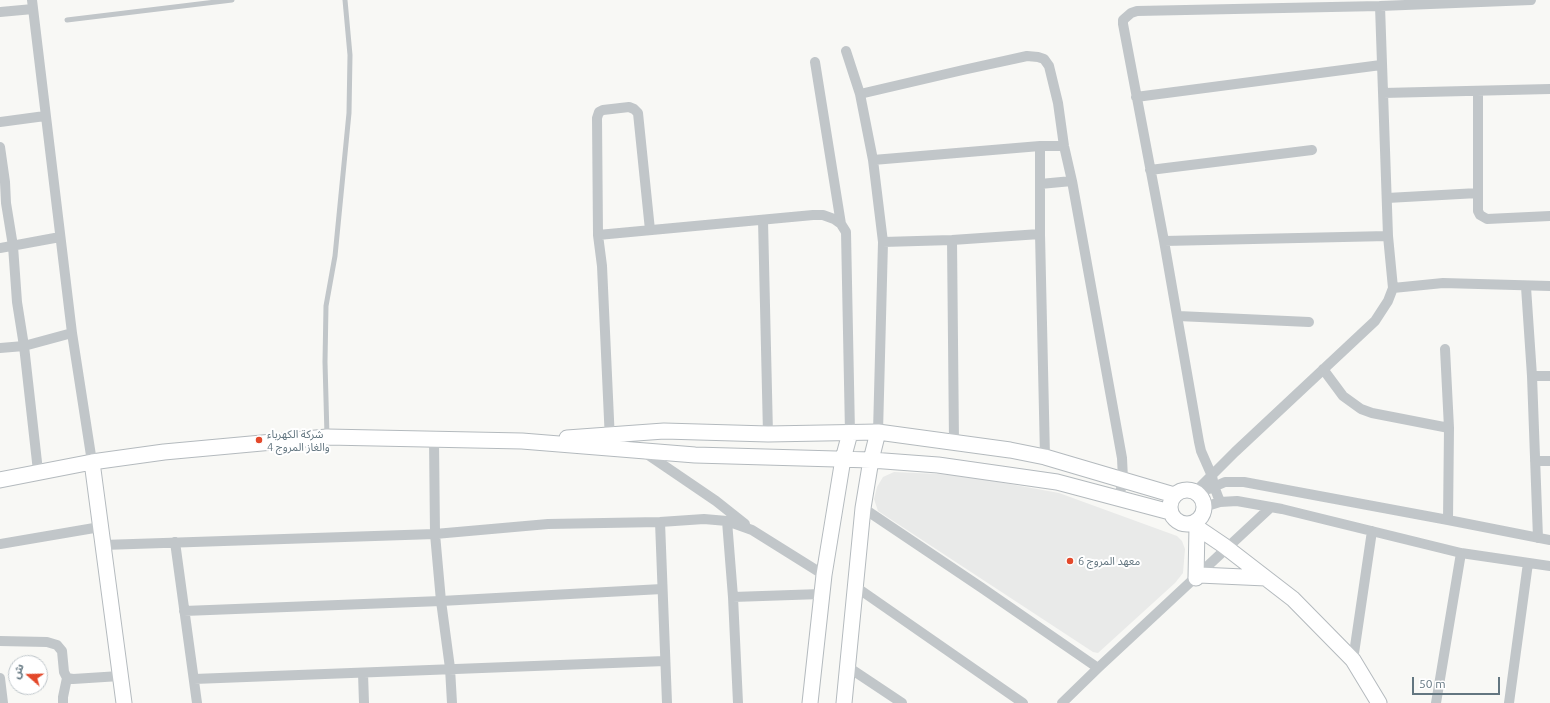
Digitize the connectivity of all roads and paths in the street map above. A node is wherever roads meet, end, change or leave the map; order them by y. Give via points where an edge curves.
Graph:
1 (232, 0) edge
2 (345, 0) edge
3 (1531, 0) edge
4 (32, 4) edge
5 (1380, 6) junction
6 (0, 12) edge
7 (67, 20) dead end
8 (846, 51) dead end
9 (815, 62) dead end
10 (1381, 65) junction
11 (1550, 89) edge
12 (1478, 91) junction
13 (1383, 93) junction
14 (860, 94) junction
15 (1136, 97) junction
16 (45, 116) junction
17 (0, 122) edge
18 (1040, 146) junction
19 (1064, 146) junction
20 (0, 147) edge
21 (1312, 150) dead end
22 (873, 160) junction
23 (1150, 170) junction
24 (1072, 181) junction
25 (1040, 184) junction
26 (1478, 193) junction
27 (1387, 198) junction
28 (1550, 216) edge
29 (763, 220) junction
30 (841, 224) junction
31 (650, 230) junction
32 (1040, 234) junction
33 (598, 235) junction
34 (1388, 236) junction
35 (60, 237) junction
36 (952, 240) junction
37 (1164, 241) junction
38 (883, 242) junction
39 (13, 246) junction
40 (0, 248) edge
41 (1550, 286) edge
42 (1526, 287) junction
43 (1393, 288) junction
44 (1178, 316) junction
45 (1309, 322) dead end
46 (72, 333) junction
47 (24, 346) junction
48 (0, 348) edge
49 (1445, 349) dead end
50 (1323, 369) junction
51 (1532, 376) junction
52 (1550, 376) edge
53 (1449, 428) junction
54 (878, 432) junction
55 (850, 433) junction
56 (768, 434) junction
57 (327, 437) junction
58 (434, 440) junction
59 (610, 442) junction
60 (954, 442) junction
61 (643, 452) junction
62 (1045, 457) junction
63 (843, 459) junction
64 (871, 460) junction
65 (1535, 461) junction
66 (1550, 461) edge
67 (92, 462) junction
68 (38, 472) junction
69 (1122, 479) junction
70 (0, 480) edge
71 (1213, 481) junction
72 (1174, 495) junction
73 (1119, 498) junction
74 (1220, 502) junction
75 (1271, 507) junction
76 (862, 508) junction
77 (1198, 510) junction
78 (1170, 512) junction
79 (1448, 520) junction
80 (728, 521) junction
81 (660, 522) junction
82 (100, 527) junction
83 (752, 530) junction
84 (1372, 531) junction
85 (435, 534) junction
86 (1538, 538) junction
87 (1550, 540) edge
88 (175, 542) junction
89 (0, 544) edge
90 (103, 545) junction
91 (1225, 547) junction
92 (1460, 553) junction
93 (1528, 564) junction
94 (1550, 566) edge
95 (824, 575) junction
96 (1197, 577) junction
97 (1266, 578) junction
98 (856, 587) junction
99 (662, 589) junction
100 (821, 594) junction
101 (733, 597) junction
102 (441, 601) junction
103 (184, 611) junction
104 (0, 641) edge
105 (1353, 660) junction
106 (665, 661) junction
107 (848, 667) junction
108 (450, 668) junction
109 (1098, 668) junction
110 (363, 673) junction
111 (120, 676) junction
112 (0, 678) edge
113 (67, 678) junction
114 (194, 679) junction
115 (3, 703) edge
116 (63, 703) edge
117 (124, 703) edge
118 (197, 703) edge
119 (364, 703) edge
120 (452, 703) edge
121 (667, 703) edge
122 (738, 703) edge
123 (810, 703) edge
124 (844, 703) edge
125 (902, 703) edge
126 (1023, 703) edge
127 (1062, 703) edge
128 (1379, 703) edge
129 (1436, 703) edge
130 (1509, 703) edge

1 - 7 lane
2 - 57 lane via 350,55 349,113 335,256 326,306
3 - 5 street
4 - 6 street
4 - 16 street
5 - 10 street
5 - 15 street via 1131,12 1122,24
8 - 14 street
9 - 30 street
10 - 13 street
10 - 15 street
11 - 12 street
12 - 13 street
12 - 26 street
13 - 27 street
14 - 19 street via 1027,56 1038,57 1044,59 1049,66 1058,103
14 - 22 street
15 - 23 street
16 - 17 street
16 - 35 street
18 - 19 street
18 - 22 street
18 - 25 street
19 - 24 street
20 - 39 street
21 - 23 street
22 - 38 street
23 - 37 street
24 - 25 street
24 - 69 street via 1122,458
25 - 32 street
26 - 27 street
26 - 28 street via 1478,211 1483,218
27 - 34 street
29 - 30 street via 824,215
29 - 31 street
29 - 56 street
30 - 55 street via 846,232
31 - 33 street
31 - 33 street via 638,113 629,106 603,110 597,118
32 - 36 street
32 - 62 street
33 - 59 street via 602,266
34 - 37 street
34 - 43 street
35 - 39 street
35 - 46 street
36 - 38 street
36 - 60 street
37 - 44 street
38 - 54 street
39 - 40 street
39 - 47 street via 17,302
41 - 42 street
42 - 43 street via 1443,283
42 - 51 street
43 - 50 street via 1375,321
44 - 45 street
44 - 71 street via 1200,447
46 - 47 street
46 - 67 street
47 - 48 street
47 - 68 street
49 - 53 street
50 - 53 street via 1343,396 1361,409
50 - 71 street via 1235,452
51 - 52 street
51 - 65 street
53 - 79 street
54 - 55 street
54 - 60 street
54 - 64 street
55 - 56 street
55 - 63 street
56 - 59 street via 664,431
57 - 58 street
57 - 67 street via 213,447
58 - 59 street
58 - 85 street
59 - 61 street
60 - 62 street
61 - 63 street
61 - 83 street via 716,501
62 - 69 street
63 - 64 street
63 - 95 street
64 - 73 street via 995,472 1057,482
64 - 76 street
65 - 66 street
65 - 86 street
67 - 68 street
67 - 82 street
68 - 70 street
69 - 72 street
69 - 73 street
71 - 74 street
71 - 77 street
71 - 79 street via 1244,482
72 - 77 street via 1191,490
72 - 78 street via 1170,503
73 - 78 street
74 - 75 street via 1237,501
74 - 77 street
75 - 84 street
75 - 91 street
76 - 98 street
76 - 109 street
77 - 78 street via 1187,524 1179,522
77 - 91 street
77 - 96 street
79 - 86 street
80 - 81 street via 704,519
80 - 83 street
80 - 101 street
81 - 85 street via 548,524
81 - 99 street
82 - 89 street
82 - 90 street
83 - 95 street
84 - 92 street
84 - 105 street
85 - 88 street
85 - 102 street
86 - 87 street
88 - 90 street
88 - 103 street
90 - 111 street
91 - 96 street
91 - 97 street
92 - 93 street
92 - 129 street
93 - 94 street
93 - 130 street
95 - 100 street
96 - 97 street
96 - 109 street
97 - 105 street via 1293,599
98 - 107 street
98 - 126 street
99 - 102 street
99 - 106 street
100 - 101 street
100 - 123 street
101 - 122 street
102 - 103 street
102 - 108 street
103 - 114 street
104 - 113 street via 47,642 57,645 62,651
105 - 128 street
106 - 108 street
106 - 121 street
107 - 124 street
107 - 125 street
108 - 110 street
108 - 120 street
109 - 127 street
110 - 114 street
110 - 119 street
111 - 113 street
111 - 117 street
112 - 115 street
113 - 116 street
114 - 118 street

